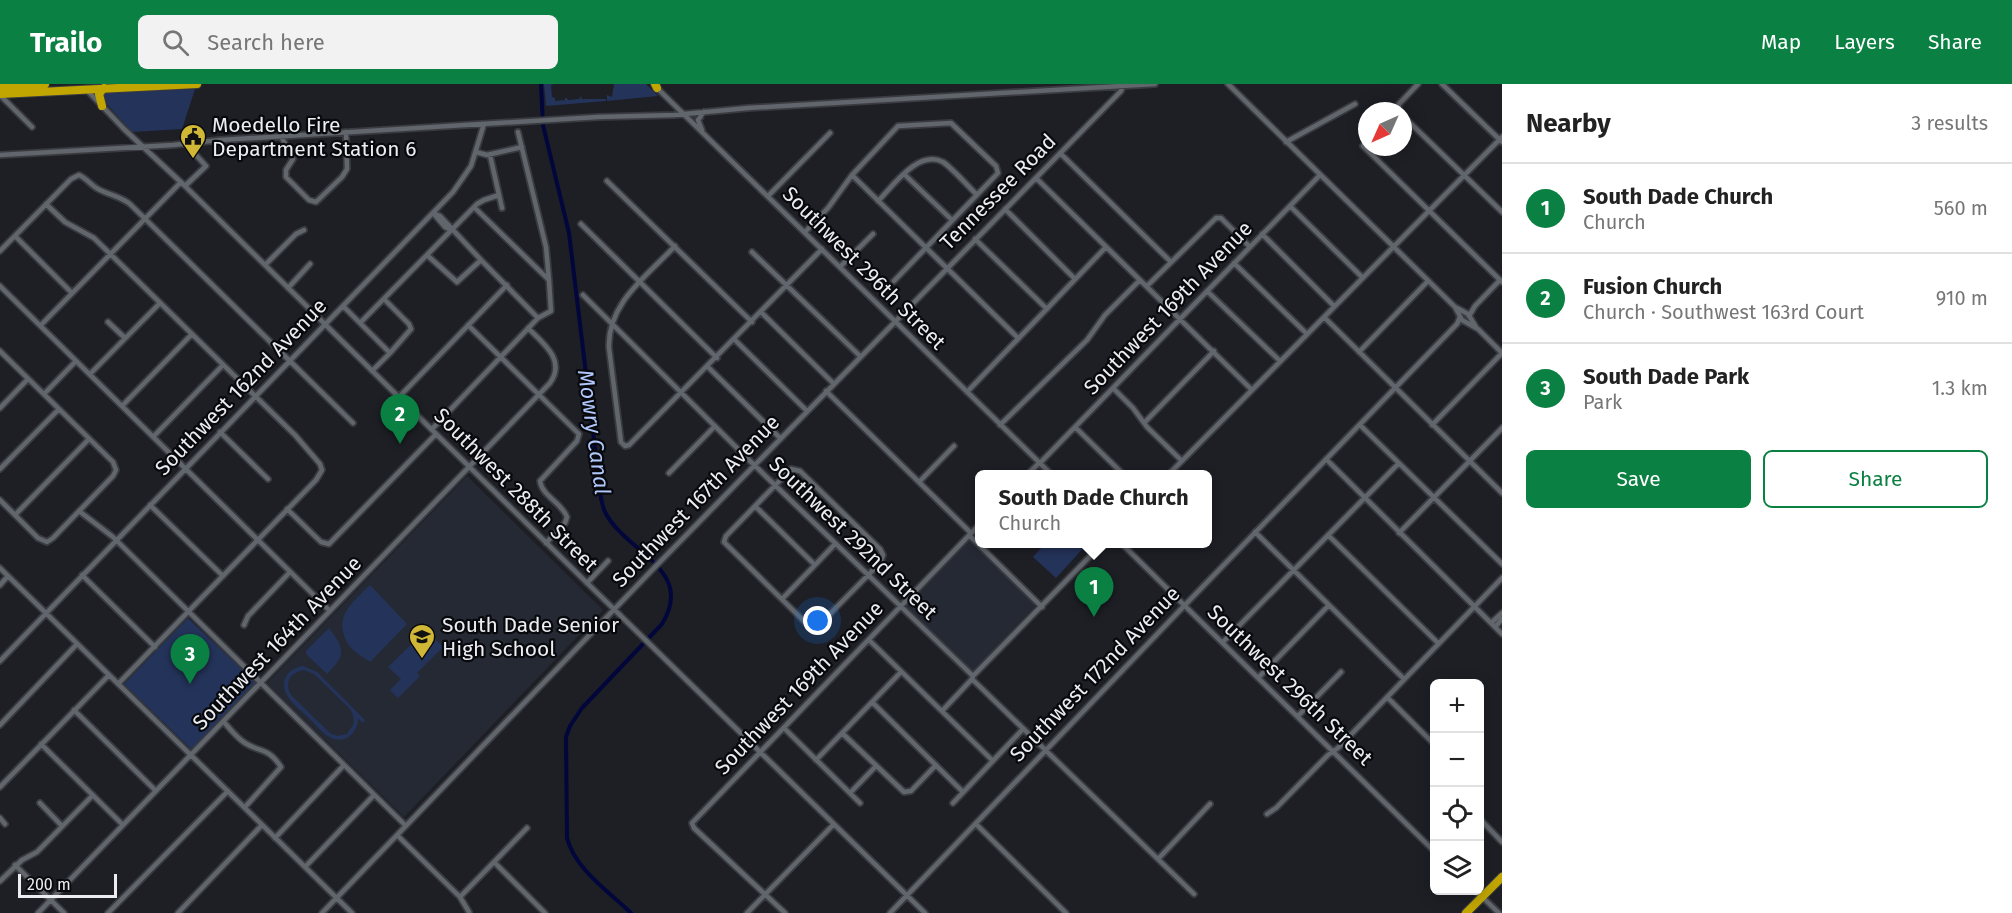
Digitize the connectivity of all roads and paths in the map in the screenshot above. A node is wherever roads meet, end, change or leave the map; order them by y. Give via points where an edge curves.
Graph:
1 (45, 84) edge
2 (197, 84) edge
3 (1155, 84) edge
4 (1228, 84) edge
5 (1236, 84) edge
6 (1418, 84) edge
7 (1442, 84) edge
8 (142, 85) edge
9 (655, 85) edge
10 (1123, 86) junction
11 (0, 87) edge
12 (104, 88) junction
13 (86, 89) junction
14 (1236, 93) junction
15 (0, 95) edge
16 (1401, 102) edge
17 (673, 104) junction
18 (1355, 104) dead end
19 (102, 106) junction
20 (704, 112) junction
21 (683, 114) junction
22 (669, 115) junction
23 (484, 124) junction
24 (1412, 125) edge
25 (32, 127) dead end
26 (346, 132) junction
27 (518, 132) dead end
28 (703, 133) junction
29 (830, 133) dead end
30 (281, 136) junction
31 (1501, 140) edge
32 (195, 142) junction
33 (1286, 142) junction
34 (158, 145) junction
35 (141, 146) junction
36 (522, 147) junction
37 (476, 152) junction
38 (1060, 153) junction
39 (0, 155) edge
40 (490, 155) junction
41 (1373, 156) edge
42 (157, 160) junction
43 (904, 174) junction
44 (852, 175) junction
45 (1320, 176) junction
46 (1464, 176) junction
47 (1036, 178) junction
48 (607, 181) dead end
49 (183, 184) junction
50 (499, 195) junction
51 (977, 195) junction
52 (768, 196) junction
53 (878, 201) junction
54 (46, 204) junction
55 (1290, 206) junction
56 (474, 207) junction
57 (502, 208) dead end
58 (1005, 209) junction
59 (1430, 211) junction
60 (1502, 212) edge
61 (433, 213) junction
62 (145, 219) junction
63 (952, 220) junction
64 (581, 224) dead end
65 (304, 230) dead end
66 (451, 231) junction
67 (805, 232) junction
68 (873, 234) dead end
69 (1262, 234) junction
70 (15, 236) junction
71 (975, 238) junction
72 (675, 246) junction
73 (925, 247) junction
74 (1106, 247) junction
75 (1394, 247) junction
76 (1250, 248) junction
77 (822, 249) junction
78 (0, 251) edge
79 (752, 252) dead end
80 (110, 254) junction
81 (427, 255) junction
82 (481, 260) junction
83 (1171, 261) junction
84 (1234, 263) junction
85 (310, 264) dead end
86 (265, 265) junction
87 (547, 266) junction
88 (840, 267) junction
89 (946, 268) junction
90 (538, 270) junction
91 (1362, 278) junction
92 (1076, 279) junction
93 (549, 280) junction
94 (894, 280) dead end
95 (1140, 280) junction
96 (1501, 280) edge
97 (1428, 281) junction
98 (640, 282) junction
99 (507, 285) junction
100 (0, 286) edge
101 (787, 286) junction
102 (1148, 286) junction
103 (288, 288) junction
104 (1207, 291) junction
105 (72, 293) junction
106 (583, 295) dead end
107 (384, 299) junction
108 (160, 303) junction
109 (343, 306) junction
110 (1334, 306) junction
111 (1047, 309) junction
112 (761, 312) junction
113 (1465, 316) junction
114 (1323, 317) junction
115 (538, 318) junction
116 (1180, 319) junction
117 (894, 321) junction
118 (108, 322) dead end
119 (752, 322) junction
120 (360, 323) junction
121 (325, 324) junction
122 (468, 325) junction
123 (613, 325) junction
124 (40, 326) junction
125 (528, 328) junction
126 (192, 334) junction
127 (1307, 334) junction
128 (125, 338) junction
129 (1018, 338) junction
130 (735, 339) junction
131 (0, 351) edge
132 (1214, 351) junction
133 (1359, 352) junction
134 (390, 353) junction
135 (1502, 353) edge
136 (860, 356) junction
137 (501, 357) junction
138 (717, 358) junction
139 (76, 361) junction
140 (289, 361) junction
141 (1280, 361) junction
142 (223, 365) junction
143 (708, 367) junction
144 (372, 371) junction
145 (90, 374) junction
146 (28, 379) junction
147 (833, 383) junction
148 (1113, 388) junction
149 (1396, 388) junction
150 (1252, 390) junction
151 (826, 391) junction
152 (967, 392) junction
153 (681, 393) junction
154 (44, 394) junction
155 (540, 395) junction
156 (255, 396) junction
157 (399, 397) junction
158 (122, 406) junction
159 (0, 408) edge
160 (59, 409) junction
161 (807, 411) junction
162 (353, 423) dead end
163 (1144, 423) junction
164 (1000, 425) junction
165 (1360, 425) junction
166 (1432, 425) junction
167 (715, 426) junction
168 (1076, 427) junction
169 (1502, 428) edge
170 (434, 431) junction
171 (220, 432) junction
172 (153, 437) junction
173 (780, 438) junction
174 (89, 439) junction
175 (954, 446) dead end
176 (1326, 459) junction
177 (1182, 461) junction
178 (1469, 462) junction
179 (1040, 463) junction
180 (1399, 463) junction
181 (754, 465) junction
182 (470, 467) junction
183 (185, 468) junction
184 (0, 469) edge
185 (1032, 470) edge
186 (1047, 470) edge
187 (1119, 470) edge
188 (1173, 470) edge
189 (669, 473) dead end
190 (268, 479) dead end
191 (919, 482) junction
192 (775, 485) junction
193 (1502, 493) edge
194 (1365, 498) junction
195 (1434, 498) junction
196 (0, 500) edge
197 (150, 504) junction
198 (755, 506) junction
199 (288, 509) junction
200 (80, 511) junction
201 (15, 515) junction
202 (975, 529) edge
203 (1255, 532) junction
204 (1399, 533) junction
205 (970, 534) junction
206 (1328, 535) junction
207 (975, 539) edge
208 (116, 540) junction
209 (258, 540) junction
210 (546, 543) junction
211 (835, 544) junction
212 (984, 548) edge
213 (1097, 548) edge
214 (1127, 548) edge
215 (608, 561) dead end
216 (1502, 564) edge
217 (814, 565) junction
218 (0, 568) edge
219 (1293, 570) junction
220 (290, 572) junction
221 (82, 575) junction
222 (8, 576) junction
223 (223, 576) junction
224 (867, 576) junction
225 (1502, 578) edge
226 (587, 583) junction
227 (0, 585) edge
228 (782, 600) junction
229 (1185, 605) junction
230 (1329, 605) junction
231 (1042, 606) junction
232 (1474, 606) junction
233 (900, 607) junction
234 (613, 609) junction
235 (330, 611) junction
236 (188, 612) junction
237 (46, 613) junction
238 (1502, 613) edge
239 (1502, 620) edge
240 (244, 625) dead end
241 (1493, 625) junction
242 (1502, 634) edge
243 (868, 640) junction
244 (1223, 642) junction
245 (1438, 643) junction
246 (77, 644) junction
247 (154, 647) junction
248 (0, 661) edge
249 (901, 672) junction
250 (1341, 672) dead end
251 (109, 675) junction
252 (1259, 677) junction
253 (973, 678) junction
254 (1404, 679) junction
255 (118, 684) junction
256 (261, 684) junction
257 (1387, 697) junction
258 (872, 702) junction
259 (74, 710) junction
260 (942, 711) junction
261 (1298, 716) junction
262 (224, 722) junction
263 (0, 725) edge
264 (784, 728) junction
265 (1023, 729) junction
266 (842, 732) junction
267 (1430, 740) edge
268 (41, 744) junction
269 (1045, 751) junction
270 (1334, 751) junction
271 (761, 753) junction
272 (191, 755) junction
273 (816, 760) junction
274 (993, 761) junction
275 (344, 765) junction
276 (936, 765) junction
277 (876, 766) junction
278 (0, 787) edge
279 (156, 791) junction
280 (228, 791) junction
281 (963, 792) junction
282 (850, 793) junction
283 (93, 795) junction
284 (374, 795) junction
285 (40, 803) dead end
286 (860, 803) dead end
287 (953, 803) dead end
288 (1210, 804) dead end
289 (244, 807) junction
290 (1267, 814) dead end
291 (0, 818) edge
292 (5, 824) dead end
293 (834, 824) junction
294 (976, 824) junction
295 (1484, 824) edge
296 (123, 825) junction
297 (262, 825) junction
298 (62, 826) junction
299 (406, 826) junction
300 (526, 828) dead end
301 (397, 835) junction
302 (275, 838) junction
303 (1502, 842) edge
304 (1430, 847) edge
305 (1158, 858) junction
306 (494, 862) junction
307 (15, 865) junction
308 (305, 867) junction
309 (1502, 876) edge
310 (0, 880) edge
311 (1194, 894) dead end
312 (764, 895) junction
313 (1480, 895) edge
314 (907, 896) junction
315 (460, 897) junction
316 (1482, 897) junction
317 (337, 898) junction
318 (50, 900) junction
319 (469, 912) edge
320 (38, 913) edge
321 (64, 913) edge
322 (108, 913) edge
323 (178, 913) edge
324 (322, 913) edge
325 (352, 913) edge
326 (545, 913) edge
327 (747, 913) edge
328 (785, 913) edge
329 (890, 913) edge
330 (925, 913) edge
331 (1066, 913) edge
332 (1466, 913) edge
333 (1499, 913) edge

1 - 11 highway
2 - 8 highway
3 - 10 street
4 - 14 street
5 - 14 street
6 - 16 street
7 - 31 street
8 - 12 highway
9 - 17 street, Southwest 296th Street
10 - 20 street
10 - 38 street, Tennessee Road
12 - 13 highway
12 - 19 highway via 99,94
13 - 15 highway
13 - 19 street, Southwest 288th Street
14 - 33 street
15 - 25 street
17 - 21 street, Southwest 296th Street
17 - 22 street
18 - 33 street
19 - 35 street, Southwest 288th Street
20 - 21 street
20 - 28 street via 698,120
21 - 22 street
21 - 28 street, Southwest 296th Street
22 - 23 street
23 - 26 street
23 - 37 street, Southwest 162nd Avenue
24 - 46 street
26 - 30 street
26 - 30 street via 347,169 314,202 286,177 293,159
27 - 36 street
28 - 52 street, Southwest 296th Street
29 - 52 street
30 - 32 street
31 - 46 street
32 - 34 street
32 - 49 street via 195,154 206,166
33 - 45 street
34 - 35 street
34 - 42 street via 154,152
35 - 39 street
35 - 42 street, Southwest 288th Street
36 - 40 street
36 - 87 street
37 - 40 street
37 - 61 street, Southwest 162nd Avenue via 461,182
38 - 47 street, Tennessee Road
38 - 83 street
40 - 50 street
41 - 59 street
42 - 49 street, Southwest 288th Street
43 - 51 street via 917,163 942,162
43 - 53 street
43 - 63 street
44 - 51 street via 898,126 951,123 998,169
44 - 53 street
44 - 67 street
45 - 55 street, Southwest 169th Avenue
45 - 75 street
46 - 59 street
46 - 60 street
47 - 58 street, Tennessee Road
47 - 74 street
48 - 72 street
49 - 62 street
49 - 86 street, Southwest 288th Street
50 - 56 street
50 - 57 street
51 - 63 street
52 - 67 street, Southwest 296th Street
53 - 73 street
54 - 62 street via 79,175 98,189 126,201
54 - 70 street
54 - 80 street via 65,222 91,235
55 - 69 street, Southwest 169th Avenue
55 - 91 street
56 - 66 street
56 - 90 street
58 - 71 street, Tennessee Road
58 - 92 street
59 - 75 street
59 - 96 street
61 - 66 street
61 - 109 street, Southwest 162nd Avenue
62 - 80 street
62 - 140 street
63 - 73 street
64 - 98 street
65 - 86 street
66 - 81 street
66 - 82 street
67 - 77 street, Southwest 296th Street
68 - 88 street
69 - 76 street, Southwest 169th Avenue
69 - 110 street
70 - 78 street
70 - 105 street
71 - 89 street, Tennessee Road
71 - 111 street
72 - 98 street
72 - 119 street
73 - 89 street
73 - 94 street
74 - 92 street
74 - 95 street
75 - 91 street
75 - 97 street
76 - 83 street via 1216,218
76 - 84 street, Southwest 169th Avenue
77 - 88 street, Southwest 296th Street
77 - 101 street
79 - 101 street
80 - 105 street
80 - 108 street
81 - 82 street via 457,282
81 - 107 street
82 - 99 street
83 - 102 street
84 - 104 street, Southwest 169th Avenue
84 - 127 street
85 - 103 street
86 - 103 street, Southwest 288th Street
87 - 90 street
87 - 93 street
88 - 117 street, Southwest 296th Street
89 - 117 street, Tennessee Road
89 - 129 street
90 - 93 street
91 - 110 street
92 - 111 street
93 - 115 street via 552,311
95 - 102 street
95 - 164 street via 1105,315 1088,340
96 - 113 street
97 - 113 street
97 - 133 street
98 - 123 street via 622,301
98 - 138 street
99 - 115 street
99 - 122 street
100 - 124 street
101 - 112 street
101 - 136 street
102 - 116 street
103 - 121 street, Southwest 288th Street
104 - 116 street, Southwest 169th Avenue
104 - 141 street
105 - 124 street
106 - 123 street, Southwest 292nd Street
107 - 120 street
107 - 134 street via 411,329
108 - 126 street
108 - 128 street
109 - 120 street
109 - 121 street, Southwest 162nd Avenue
110 - 114 street
111 - 129 street
112 - 119 street
112 - 147 street
113 - 135 street
113 - 149 street, Southwest 172nd Avenue
114 - 127 street
114 - 133 street
115 - 125 street
116 - 132 street
116 - 148 street, Southwest 169th Avenue
117 - 136 street, Southwest 167th Avenue
117 - 152 street, Southwest 296th Street
118 - 128 street
119 - 130 street
120 - 134 street
121 - 140 street, Southwest 162nd Avenue
121 - 144 street, Southwest 288th Street
122 - 137 street
122 - 157 street
123 - 153 street, Southwest 292nd Street
123 - 153 street via 609,348 621,442 629,446
124 - 139 street
125 - 137 street
125 - 155 street, Southwest 164th Avenue via 550,350 555,361 554,376
126 - 142 street
126 - 158 street
127 - 141 street
128 - 145 street
129 - 152 street
130 - 138 street
130 - 161 street
131 - 146 street
132 - 150 street
132 - 163 street
133 - 149 street
134 - 144 street
135 - 166 street
136 - 147 street, Southwest 167th Avenue
137 - 155 street
137 - 170 street
138 - 143 street
139 - 145 street
139 - 154 street
140 - 156 street, Southwest 162nd Avenue
140 - 162 street
141 - 150 street
142 - 156 street
142 - 172 street
143 - 153 street
143 - 173 street
144 - 157 street, Southwest 288th Street
145 - 158 street
146 - 154 street
146 - 159 street
147 - 151 street, Southwest 167th Avenue
148 - 163 street
148 - 168 street, Southwest 169th Avenue
149 - 165 street, Southwest 172nd Avenue
149 - 166 street
150 - 177 street
151 - 161 street, Southwest 167th Avenue
151 - 191 street
152 - 164 street, Southwest 296th Street
153 - 167 street, Southwest 292nd Street
154 - 160 street
155 - 182 street, Southwest 164th Avenue
155 - 210 street via 579,435 540,484 566,512 567,519
156 - 171 street, Southwest 162nd Avenue
156 - 199 street via 299,439 322,470
157 - 170 street, Southwest 288th Street
158 - 172 street
160 - 174 street
160 - 184 street
161 - 173 street, Southwest 167th Avenue
163 - 177 street
164 - 179 street, Southwest 296th Street
165 - 176 street, Southwest 172nd Avenue
165 - 180 street
166 - 178 street
167 - 181 street, Southwest 292nd Street
167 - 189 street
168 - 179 street, Southwest 169th Avenue
168 - 187 street
169 - 178 street
170 - 182 street, Southwest 288th Street
170 - 199 street via 333,541 321,542
171 - 183 street, Southwest 162nd Avenue
171 - 190 street
172 - 183 street
173 - 181 street, Southwest 167th Avenue
174 - 200 street via 116,470
174 - 201 street
175 - 191 street
176 - 194 street
176 - 203 street, Southwest 172nd Avenue
177 - 188 street
178 - 193 street
178 - 195 street
179 - 185 street, Southwest 169th Avenue
179 - 186 street, Southwest 296th Street
180 - 194 street
180 - 195 street
181 - 192 street, Southwest 292nd Street
181 - 234 street, Southwest 167th Avenue
182 - 210 street, Southwest 288th Street
182 - 235 street, Southwest 164th Avenue
183 - 197 street, Southwest 162nd Avenue
183 - 209 street
191 - 205 street
192 - 198 street
192 - 211 street, Southwest 292nd Street
192 - 224 street via 789,471 797,470 854,524 883,554
194 - 204 street
194 - 206 street
195 - 204 street
195 - 216 street
196 - 201 street
197 - 208 street, Southwest 162nd Avenue
197 - 223 street
198 - 217 street
198 - 228 street via 724,543
199 - 209 street
200 - 201 street via 46,542
200 - 208 street
202 - 205 street, Southwest 169th Avenue
203 - 219 street
203 - 229 street, Southwest 172nd Avenue
204 - 232 street
205 - 207 street
205 - 233 street, Southwest 169th Avenue
206 - 219 street
206 - 245 street
208 - 221 street, Southwest 162nd Avenue
208 - 236 street
209 - 220 street
209 - 223 street
210 - 226 street, Southwest 288th Street
211 - 217 street
211 - 224 street, Southwest 292nd Street
212 - 231 street
213 - 231 street
214 - 229 street, Southwest 296th Street
215 - 226 street
217 - 228 street
218 - 222 street
219 - 230 street
219 - 244 street
220 - 235 street
220 - 240 street
221 - 237 street, Southwest 162nd Avenue
221 - 247 street
222 - 227 street
222 - 237 street
223 - 236 street
224 - 228 street via 816,628
224 - 233 street, Southwest 292nd Street
225 - 232 street
226 - 234 street, Southwest 288th Street
229 - 244 street, Southwest 296th Street
229 - 269 street, Southwest 172nd Avenue
230 - 252 street
230 - 254 street
231 - 253 street
232 - 241 street
232 - 245 street
233 - 243 street, Southwest 169th Avenue
233 - 253 street, Southwest 292nd Street
234 - 271 street, Southwest 288th Street
234 - 299 street, Southwest 167th Avenue
235 - 256 street, Southwest 164th Avenue
236 - 247 street
236 - 256 street
237 - 246 street
237 - 248 street, Southwest 162nd Avenue
238 - 241 street
239 - 241 street
241 - 242 street
243 - 249 street
243 - 264 street, Southwest 169th Avenue
244 - 252 street, Southwest 296th Street
245 - 254 street
246 - 251 street
246 - 263 street
247 - 255 street
249 - 258 street
249 - 260 street
250 - 261 street
251 - 255 street
251 - 259 street
252 - 261 street, Southwest 296th Street
253 - 260 street
253 - 265 street, Southwest 292nd Street
254 - 257 street
255 - 272 street
256 - 262 street, Southwest 164th Avenue
256 - 275 street
257 - 267 street
257 - 270 street
258 - 266 street
258 - 276 street
259 - 268 street
259 - 279 street
260 - 274 street
261 - 270 street, Southwest 296th Street
262 - 272 street, Southwest 164th Avenue
262 - 289 street via 245,743 268,752 281,767
264 - 271 street, Southwest 169th Avenue
264 - 273 street
265 - 269 street, Southwest 292nd Street
265 - 274 street
266 - 273 street
266 - 277 street
268 - 278 street
268 - 283 street
269 - 294 street, Southwest 172nd Avenue
269 - 305 street
270 - 290 street
270 - 304 street, Southwest 296th Street
271 - 293 street, Southwest 288th Street
271 - 312 street, Southwest 169th Avenue via 692,823
272 - 279 street, Southwest 164th Avenue
272 - 280 street
273 - 282 street
274 - 281 street
275 - 284 street
275 - 302 street
276 - 277 street via 908,793
276 - 281 street
277 - 282 street
279 - 296 street, Southwest 164th Avenue
280 - 289 street
280 - 322 street
281 - 287 street
282 - 286 street
283 - 296 street
283 - 298 street
284 - 299 street
284 - 308 street
285 - 298 street
288 - 305 street
289 - 297 street
291 - 292 street
293 - 312 street
293 - 314 street, Southwest 288th Street
294 - 314 street, Southwest 172nd Avenue
294 - 331 street
295 - 303 street
296 - 318 street, Southwest 164th Avenue
297 - 302 street
297 - 323 street
298 - 307 street via 38,852
299 - 301 street, Southwest 167th Avenue
300 - 306 street
301 - 315 street
301 - 317 street, Southwest 167th Avenue
302 - 308 street
305 - 311 street
306 - 315 street
306 - 326 street
307 - 310 street
307 - 318 street
308 - 317 street
309 - 316 highway
312 - 327 street
312 - 328 street
313 - 316 street
314 - 329 street, Southwest 172nd Avenue
314 - 330 street, Southwest 288th Street
315 - 319 street
316 - 332 highway
316 - 333 street
317 - 324 street, Southwest 167th Avenue
317 - 325 street
318 - 320 street, Southwest 164th Avenue
318 - 321 street

